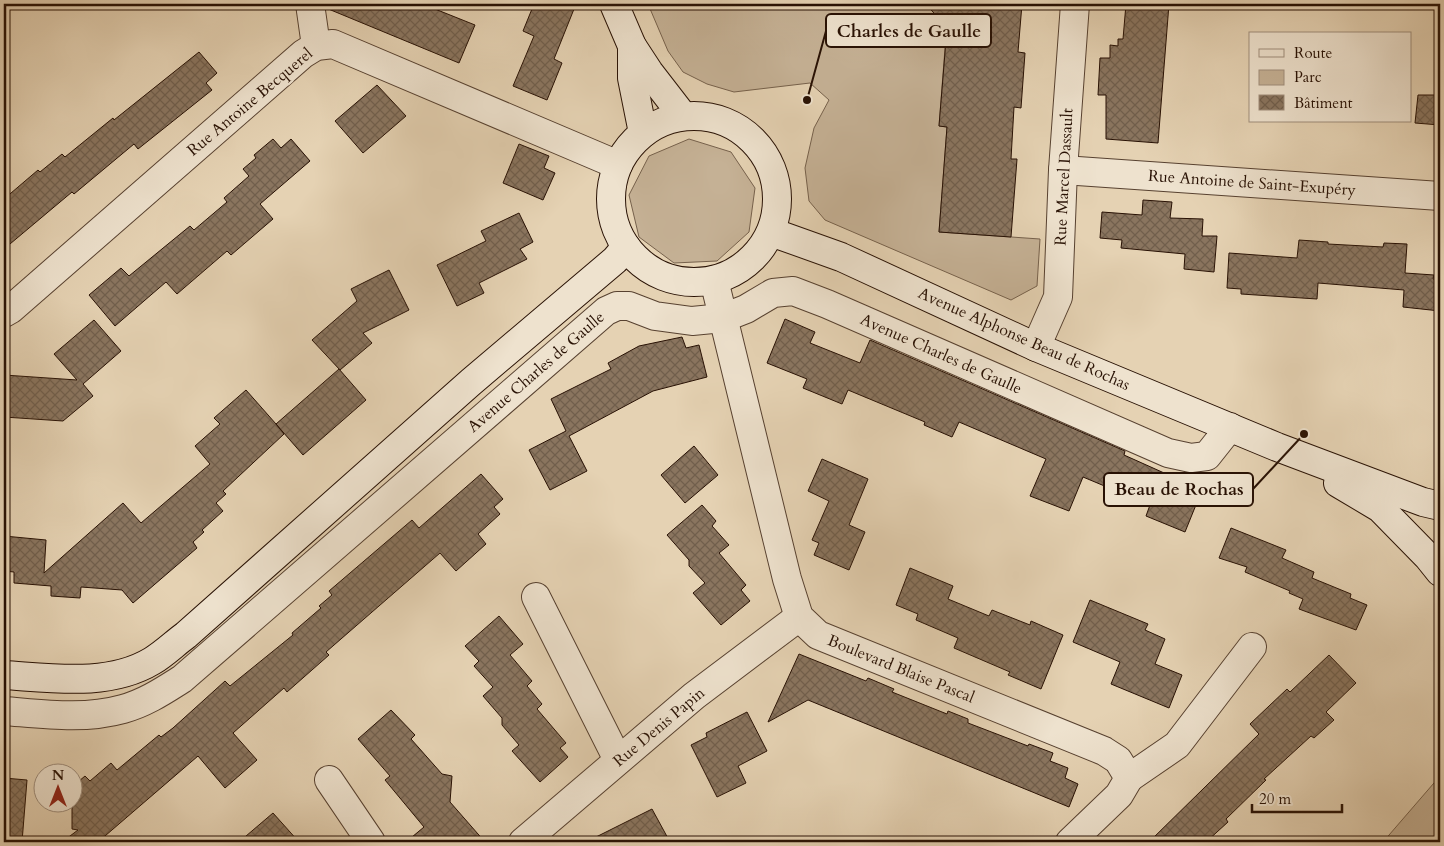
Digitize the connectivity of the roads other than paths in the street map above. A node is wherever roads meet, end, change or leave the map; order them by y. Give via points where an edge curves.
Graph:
1 (310, 4) edge
2 (614, 4) edge
3 (1075, 4) edge
4 (316, 46) junction
5 (632, 46) junction
6 (683, 116) junction
7 (643, 133) junction
8 (618, 165) junction
9 (1063, 170) junction
10 (1440, 196) edge
11 (771, 232) junction
12 (626, 248) junction
13 (714, 280) junction
14 (4, 313) edge
15 (723, 318) junction
16 (1036, 346) junction
17 (1230, 427) junction
18 (1277, 447) junction
19 (1440, 506) edge
20 (1440, 572) edge
21 (536, 596) dead end
22 (799, 617) junction
23 (1252, 647) dead end
24 (4, 674) edge
25 (4, 711) edge
26 (618, 760) junction
27 (1129, 778) junction
28 (329, 780) dead end
29 (371, 842) edge
30 (522, 842) edge
31 (1070, 842) edge

1 - 4 street
2 - 5 street
3 - 9 street, Rue Marcel Dassault
4 - 8 street, Rue Antoine Becquerel via 333,44
4 - 14 street, Rue Antoine Becquerel
5 - 6 street
5 - 7 street via 632,78
6 - 7 street
6 - 11 street via 727,122 742,130 760,147 771,166 778,189 778,208
7 - 8 street
8 - 12 street via 612,188 612,210
9 - 10 street, Rue Antoine de Saint-Exupéry
9 - 16 street, Rue Marcel Dassault via 1058,297
11 - 13 street via 754,258 739,270
11 - 16 street, Avenue Alphonse Beau de Rochas via 841,257
12 - 13 street via 642,264 666,277 694,283
12 - 24 street, Avenue Charles de Gaulle via 186,635 152,661 123,674 83,679
13 - 15 street, Boulevard Blaise Pascal
15 - 17 street, Avenue Charles de Gaulle via 773,293 793,291 1168,453 1191,458 1207,456
15 - 22 street, Boulevard Blaise Pascal
15 - 25 street, Avenue Charles de Gaulle via 692,321 655,316 629,306 617,306 606,311 182,679 153,697 124,709 70,716
16 - 17 street, Avenue Alphonse Beau de Rochas
17 - 18 street, Avenue Alphonse Beau de Rochas
18 - 19 street, Avenue Alphonse Beau de Rochas
18 - 20 street, Avenue Alphonse Beau de Rochas via 1380,508
21 - 26 street
22 - 26 street, Rue Denis Papin via 694,696
22 - 27 street, Boulevard Blaise Pascal via 818,635 1104,751 1118,760
23 - 27 street via 1176,746
26 - 30 street, Rue Denis Papin
27 - 31 street via 1119,795
28 - 29 street

